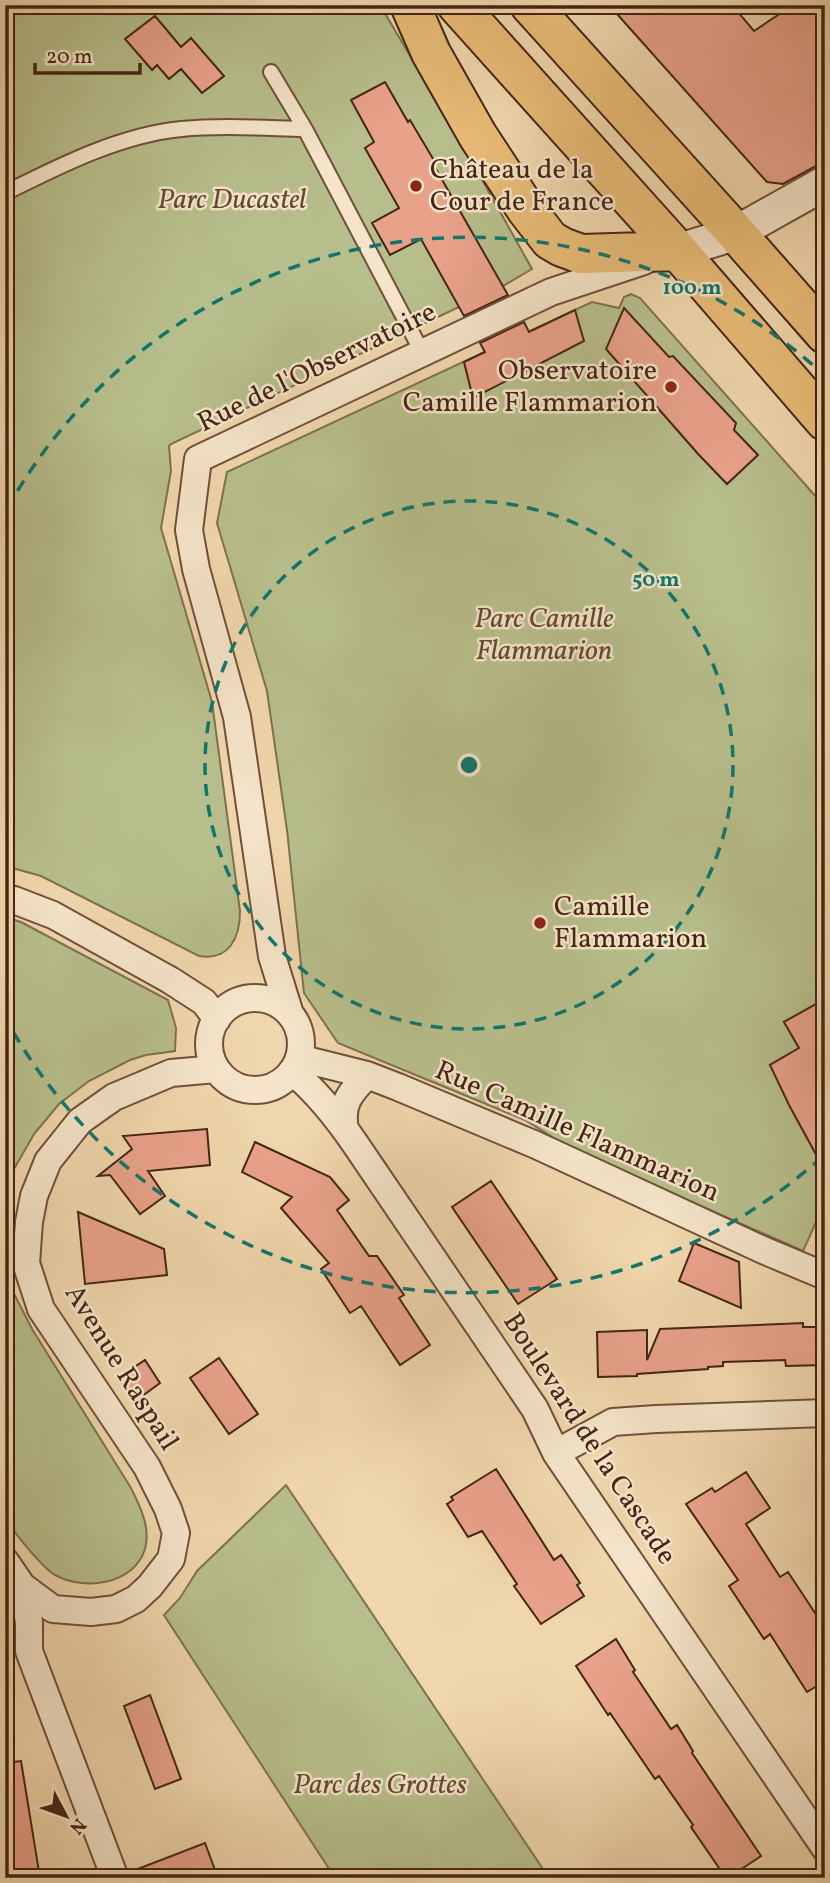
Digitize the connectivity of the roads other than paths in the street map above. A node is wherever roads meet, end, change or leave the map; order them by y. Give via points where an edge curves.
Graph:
1 (410, 5) edge
2 (457, 5) edge
3 (530, 5) edge
4 (271, 72) dead end
5 (305, 128) junction
6 (825, 183) edge
7 (5, 193) edge
8 (736, 233) junction
9 (678, 251) junction
10 (825, 334) edge
11 (422, 352) junction
12 (825, 421) edge
13 (5, 898) edge
14 (290, 1014) junction
15 (217, 1019) junction
16 (296, 1064) junction
17 (216, 1069) junction
18 (366, 1075) junction
19 (345, 1129) junction
20 (825, 1276) edge
21 (825, 1413) edge
22 (556, 1453) junction
23 (5, 1562) edge
24 (22, 1586) junction
25 (825, 1848) edge
26 (115, 1878) edge

1 - 9 main road via 478,136 550,240 581,254
2 - 9 main road
3 - 8 main road
4 - 5 lane
5 - 7 lane via 179,129 123,142
5 - 11 lane
6 - 8 street
8 - 9 street
8 - 10 main road
9 - 11 street, Rue de l'Observatoire via 551,292
9 - 12 main road
11 - 14 street, Rue de l'Observatoire via 198,459 190,530 237,717 272,956
13 - 15 street via 54,915 170,980 204,1002
14 - 15 street via 264,999 249,999 234,1003
14 - 16 street via 301,1042
15 - 17 street via 208,1040
16 - 17 street via 282,1082 253,1091 225,1080
16 - 18 street, Rue Camille Flammarion
16 - 19 street, Boulevard de la Cascade
17 - 24 street, Avenue Raspail via 171,1073 114,1097 80,1121 48,1161 29,1222 26,1263 41,1309 152,1477 176,1533 171,1559 136,1599 116,1609 53,1609
18 - 19 street via 346,1102 342,1114
18 - 20 street, Rue Camille Flammarion via 536,1145
19 - 22 street, Boulevard de la Cascade via 535,1409
21 - 22 street via 613,1422
22 - 25 street, Boulevard de la Cascade
23 - 24 street, Avenue Raspail
24 - 26 street via 29,1651

